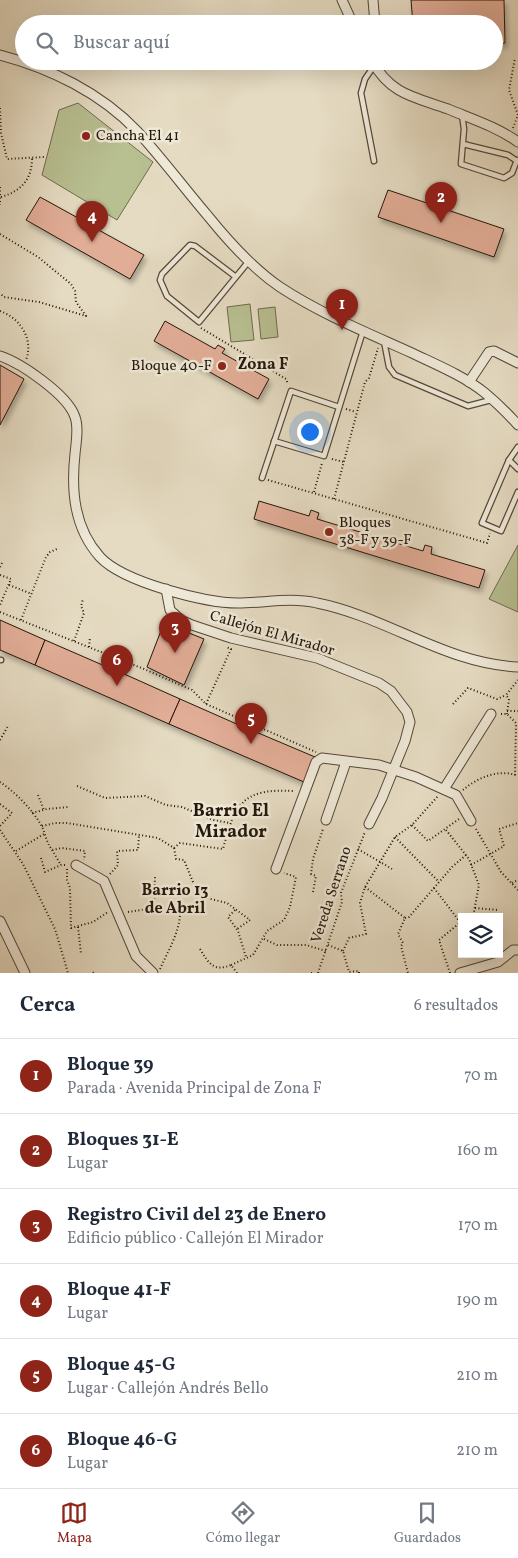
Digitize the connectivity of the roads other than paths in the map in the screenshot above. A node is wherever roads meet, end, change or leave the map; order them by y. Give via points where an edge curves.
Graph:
1 (342, 0) edge
2 (373, 0) edge
3 (348, 15) edge
4 (374, 15) edge
5 (0, 55) edge
6 (15, 59) edge
7 (45, 70) edge
8 (370, 70) edge
9 (379, 70) edge
10 (462, 116) junction
11 (514, 140) edge
12 (463, 144) junction
13 (374, 160) dead end
14 (517, 161) edge
15 (249, 261) junction
16 (236, 277) junction
17 (363, 331) junction
18 (382, 340) junction
19 (0, 356) edge
20 (518, 363) edge
21 (469, 382) junction
22 (493, 399) junction
23 (339, 407) junction
24 (518, 425) edge
25 (274, 442) junction
26 (518, 447) edge
27 (508, 460) junction
28 (518, 469) edge
29 (262, 478) road end
30 (518, 492) edge
31 (166, 589) junction
32 (518, 667) edge
33 (491, 714) dead end
34 (346, 762) junction
35 (392, 768) junction
36 (444, 790) junction
37 (469, 817) road end
38 (326, 820) road end
39 (369, 824) road end
40 (72, 865) road end
41 (276, 870) road end
42 (0, 920) edge
43 (518, 950) edge
44 (25, 973) edge
45 (153, 973) edge
46 (460, 973) edge

1 - 3 street
2 - 4 street
5 - 6 street
7 - 15 street via 78,86 124,119
8 - 13 lane via 361,93
9 - 10 street via 389,84 407,96
10 - 11 street
10 - 12 lane
12 - 14 lane via 508,155
12 - 14 lane via 461,164 502,178 509,176
15 - 16 lane
15 - 17 street via 281,288
16 - 16 lane via 199,322 167,296 160,280 190,245
17 - 18 street
17 - 23 lane
18 - 21 street
18 - 22 lane via 395,374 468,406
19 - 31 street via 23,367 66,403 75,416 74,501 86,536 107,564
20 - 21 street via 494,351 488,352
21 - 22 street
22 - 24 street
23 - 25 lane via 324,456
23 - 25 lane via 292,391
25 - 29 lane
26 - 27 lane
27 - 28 lane
27 - 30 lane via 482,523 502,530
31 - 32 street via 220,603 317,603 480,663
31 - 35 street, Callejón El Mirador via 173,614 192,625 219,635 317,658 386,686 407,712 410,722
33 - 36 street
34 - 35 street
34 - 38 street
34 - 41 street via 323,758 316,762
35 - 36 street
35 - 39 street
36 - 37 street via 456,795
40 - 45 street via 104,881 136,956
42 - 44 street
43 - 46 street via 513,950 498,962

